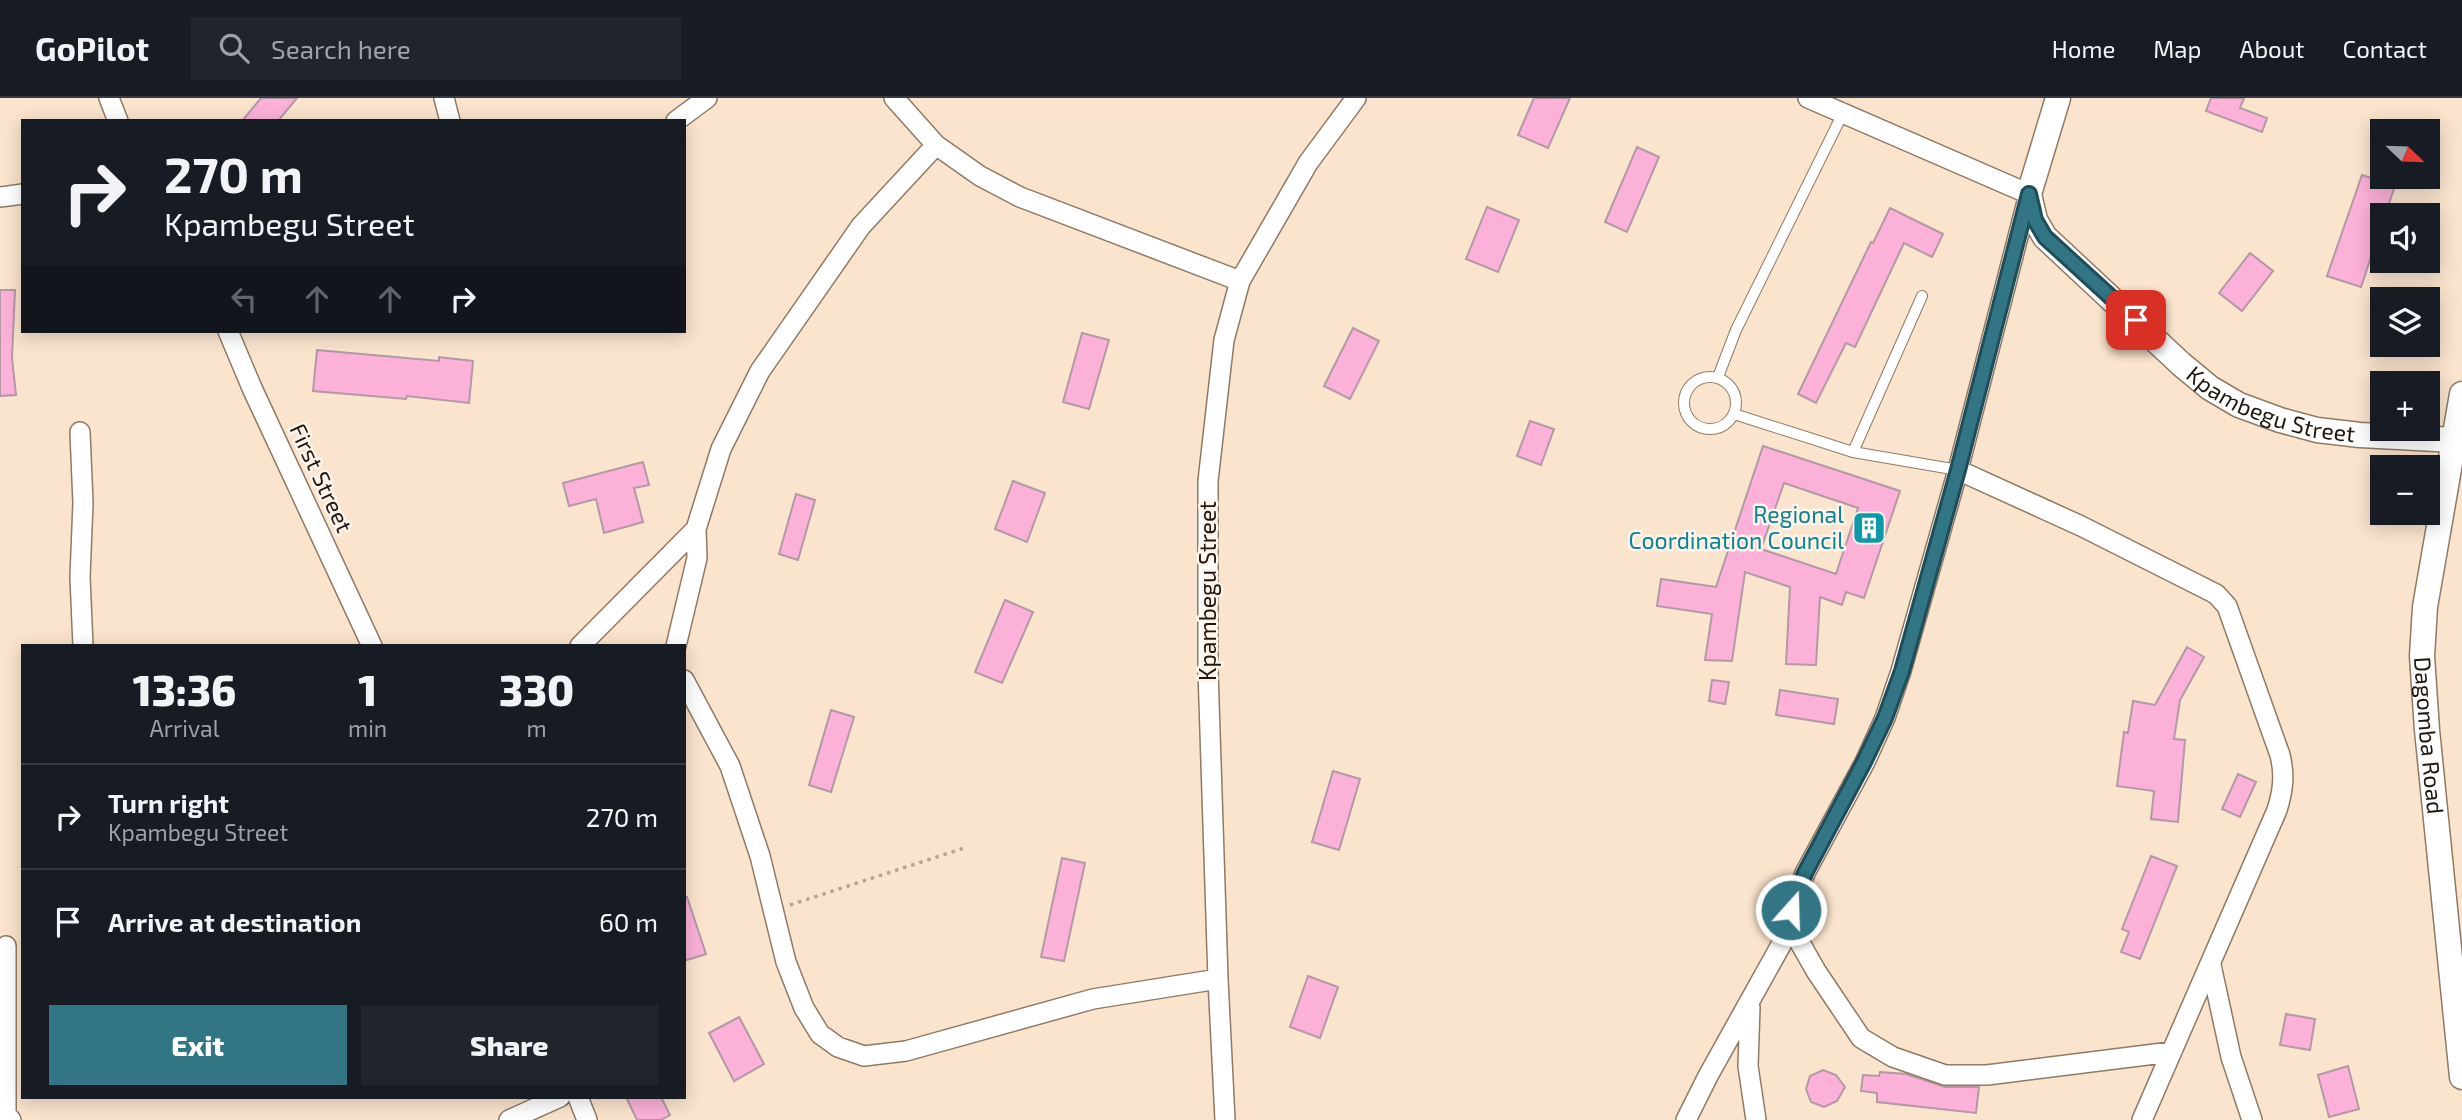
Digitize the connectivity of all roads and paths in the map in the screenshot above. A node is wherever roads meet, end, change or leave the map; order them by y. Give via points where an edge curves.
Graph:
1 (109, 98) edge
2 (444, 98) edge
3 (707, 98) edge
4 (894, 98) edge
5 (1356, 98) edge
6 (1808, 98) edge
7 (2058, 98) edge
8 (1843, 113) junction
9 (117, 119) edge
10 (449, 119) edge
11 (679, 119) edge
12 (936, 145) junction
13 (21, 194) edge
14 (2029, 194) junction
15 (0, 197) edge
16 (1240, 281) junction
17 (1922, 296) dead end
18 (229, 333) edge
19 (1718, 377) junction
20 (2462, 394) edge
21 (1734, 414) junction
22 (80, 432) dead end
23 (2459, 441) edge
24 (1853, 452) junction
25 (1958, 470) junction
26 (696, 529) junction
27 (83, 644) edge
28 (371, 644) edge
29 (582, 644) edge
30 (677, 644) edge
31 (686, 684) edge
32 (964, 848) dead end
33 (773, 911) junction
34 (1791, 927) junction
35 (9, 945) edge
36 (2211, 965) junction
37 (1217, 979) junction
38 (1750, 1002) junction
39 (2459, 1027) edge
40 (2171, 1052) junction
41 (2462, 1077) edge
42 (556, 1099) edge
43 (579, 1099) edge
44 (11, 1120) edge
45 (509, 1120) edge
46 (587, 1120) edge
47 (1225, 1120) edge
48 (1686, 1120) edge
49 (1756, 1120) edge
50 (2142, 1120) edge
51 (2252, 1120) edge

1 - 9 street
2 - 10 street
3 - 11 street
4 - 12 street
5 - 16 street, Kpambegu Street via 1307,163
6 - 8 street
7 - 14 street
8 - 14 street
8 - 19 lane via 1735,330
12 - 16 street via 1020,197
12 - 26 street via 862,226 760,371 722,449
13 - 15 street
14 - 23 street, Kpambegu Street via 2045,237 2210,388 2239,405 2318,430
14 - 25 street
16 - 37 street, Kpambegu Street via 1224,340 1208,481
17 - 24 lane
18 - 28 street, First Street
19 - 21 lane via 1731,385 1737,399
19 - 21 lane via 1693,383 1684,407 1689,419 1713,429
20 - 23 street, Dagomba Road
21 - 24 lane
22 - 27 street
23 - 39 street, Dagomba Road via 2427,594 2422,656
24 - 25 lane
25 - 34 street via 1885,718 1805,873 1791,910
25 - 36 street via 2205,587 2227,606 2284,770 2277,810
26 - 29 street
26 - 30 street via 697,558
31 - 33 street via 730,766
32 - 33 path
33 - 37 street via 790,973 820,1034 838,1047 864,1056 906,1051 1093,999
34 - 38 street
34 - 40 street via 1861,1038 1893,1057 1945,1075 1987,1075
35 - 44 street via 6,1114
36 - 40 street
36 - 51 street via 2231,1057
37 - 47 street, Kpambegu Street
38 - 48 street
38 - 49 street via 1748,1066
39 - 41 street, Dagomba Road
40 - 50 street
42 - 45 street
43 - 46 street

